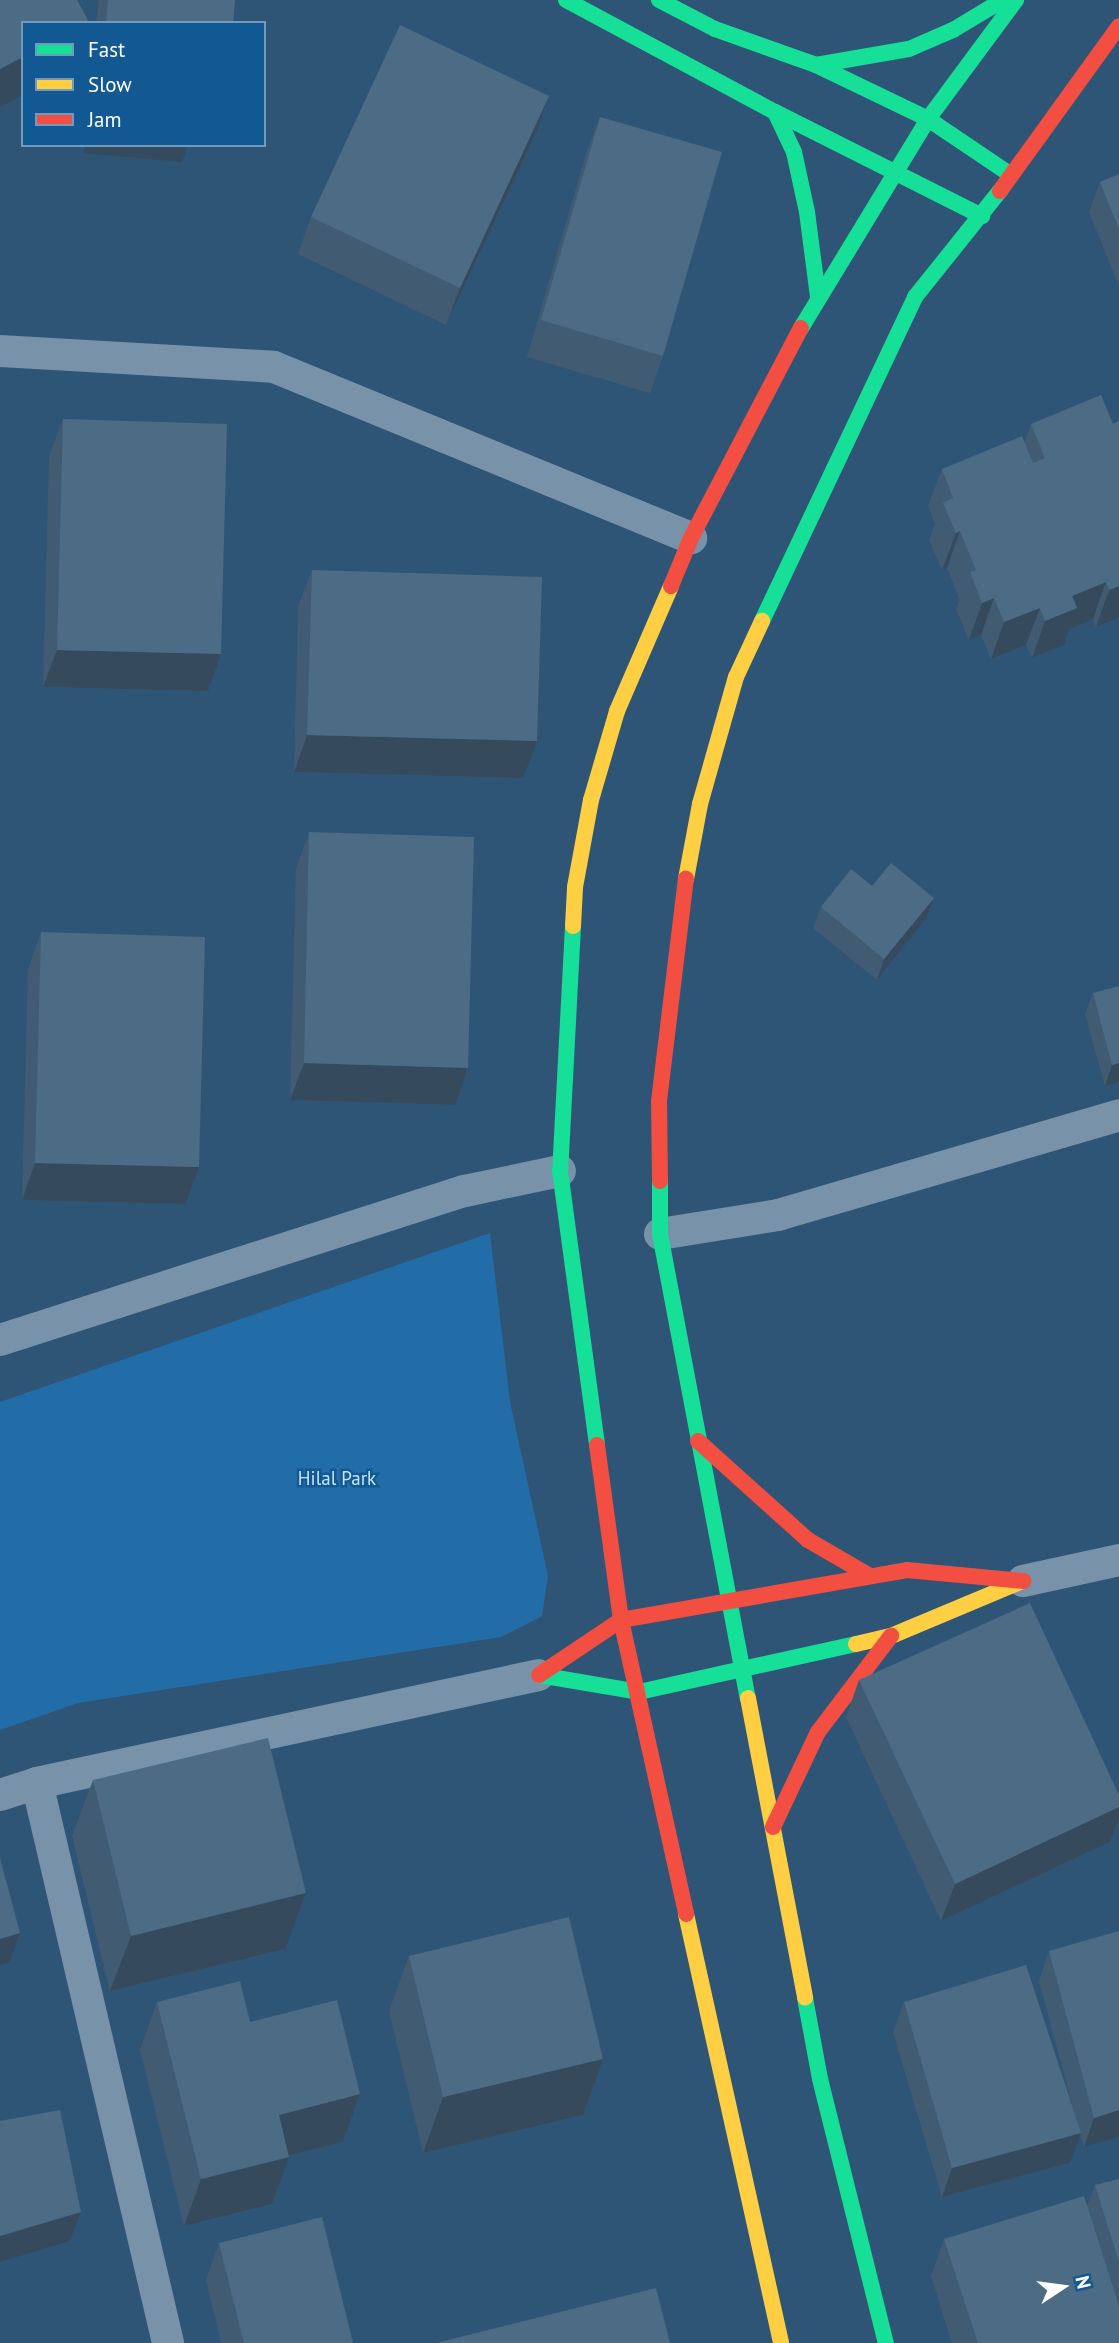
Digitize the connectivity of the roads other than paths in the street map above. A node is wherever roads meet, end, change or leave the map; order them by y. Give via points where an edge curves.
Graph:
1 (566, 0) edge
2 (659, 0) edge
3 (1003, 0) edge
4 (1016, 0) edge
5 (1119, 26) edge
6 (816, 65) junction
7 (775, 112) junction
8 (928, 119) junction
9 (895, 170) junction
10 (1011, 175) junction
11 (982, 216) junction
12 (818, 297) junction
13 (0, 351) edge
14 (691, 538) junction
15 (1119, 1115) edge
16 (560, 1171) junction
17 (660, 1234) junction
18 (0, 1340) edge
19 (698, 1441) junction
20 (1119, 1560) edge
21 (870, 1576) junction
22 (1023, 1581) junction
23 (729, 1601) junction
24 (621, 1620) junction
25 (891, 1636) junction
26 (742, 1670) junction
27 (539, 1675) junction
28 (639, 1692) junction
29 (37, 1783) junction
30 (0, 1795) edge
31 (773, 1827) junction
32 (169, 2343) edge
33 (781, 2343) edge
34 (886, 2343) edge

1 - 7 main road
2 - 6 main road via 715,29
3 - 6 main road via 909,49
4 - 8 main road
5 - 10 main road
6 - 8 main road
7 - 9 main road
7 - 12 main road via 793,152 807,212
8 - 9 main road
8 - 10 main road
9 - 11 main road
9 - 12 main road
10 - 11 main road
11 - 17 main road via 915,297 736,677 700,804 680,912 659,1101
12 - 14 main road
13 - 14 street via 274,367
14 - 16 main road via 617,711 591,800 575,887
15 - 17 street via 778,1215
16 - 18 street via 465,1191
16 - 24 main road
17 - 19 main road
19 - 21 main road via 808,1540
19 - 23 main road
20 - 22 street
21 - 22 main road via 907,1570
21 - 23 main road
22 - 25 main road
23 - 24 main road
23 - 26 main road
24 - 27 main road
24 - 28 main road
25 - 26 main road
25 - 31 main road via 818,1732
26 - 28 main road
26 - 31 main road
27 - 28 main road
27 - 29 street
28 - 33 main road
29 - 30 street
29 - 32 street
31 - 34 main road via 820,2079

